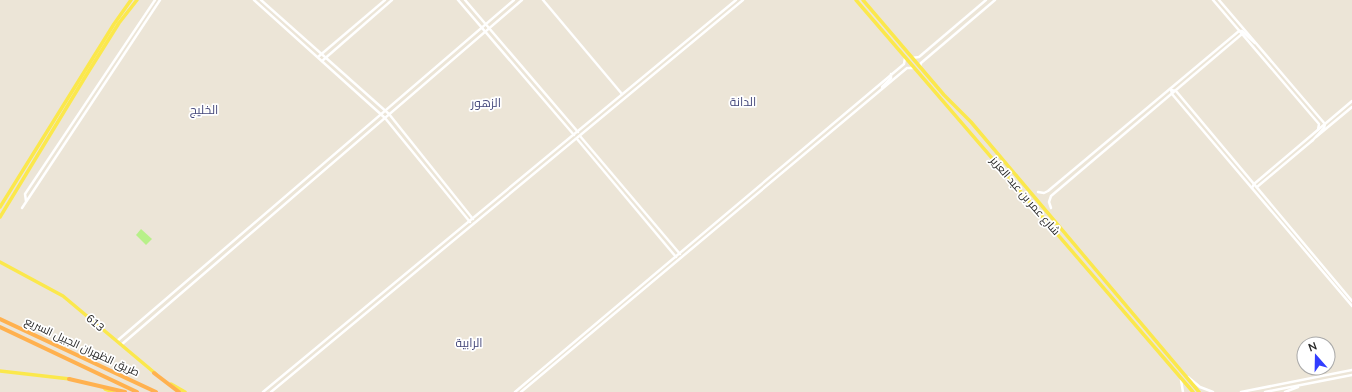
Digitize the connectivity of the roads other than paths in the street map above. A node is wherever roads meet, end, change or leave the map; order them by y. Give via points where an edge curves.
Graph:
1 (131, 0) edge
2 (137, 0) edge
3 (155, 0) edge
4 (160, 0) edge
5 (254, 0) edge
6 (261, 0) edge
7 (384, 0) edge
8 (392, 0) edge
9 (458, 0) edge
10 (465, 0) edge
11 (514, 0) edge
12 (522, 0) edge
13 (543, 0) edge
14 (736, 0) edge
15 (743, 0) edge
16 (856, 0) edge
17 (986, 0) edge
18 (995, 0) edge
19 (1213, 0) edge
20 (1219, 0) edge
21 (865, 2) edge
22 (486, 24) junction
23 (482, 28) junction
24 (489, 28) junction
25 (485, 31) junction
26 (1239, 31) junction
27 (1242, 34) junction
28 (1255, 43) junction
29 (322, 53) junction
30 (325, 56) junction
31 (318, 57) junction
32 (911, 57) junction
33 (904, 58) junction
34 (322, 60) junction
35 (913, 68) junction
36 (921, 69) junction
37 (891, 74) junction
38 (644, 76) junction
39 (646, 82) junction
40 (634, 84) junction
41 (637, 89) junction
42 (1171, 90) junction
43 (880, 91) junction
44 (1176, 91) junction
45 (622, 94) junction
46 (1172, 94) junction
47 (1352, 101) edge
48 (1352, 107) edge
49 (385, 111) junction
50 (389, 114) junction
51 (381, 115) junction
52 (385, 118) junction
53 (1324, 124) junction
54 (1318, 130) junction
55 (578, 132) junction
56 (574, 135) junction
57 (580, 136) junction
58 (577, 139) junction
59 (1312, 141) junction
60 (1254, 184) junction
61 (1257, 187) junction
62 (1252, 188) junction
63 (1038, 192) dead end
64 (26, 201) junction
65 (0, 207) edge
66 (22, 208) dead end
67 (1052, 208) dead end
68 (0, 217) edge
69 (473, 219) junction
70 (470, 222) junction
71 (680, 254) junction
72 (676, 257) junction
73 (0, 262) edge
74 (1352, 301) edge
75 (1352, 306) edge
76 (0, 319) edge
77 (0, 327) edge
78 (117, 341) junction
79 (121, 345) junction
80 (1352, 370) edge
81 (0, 371) edge
82 (1182, 372) junction
83 (154, 373) junction
84 (1352, 375) edge
85 (1179, 376) junction
86 (70, 379) junction
87 (1305, 384) junction
88 (112, 392) edge
89 (125, 392) edge
90 (137, 392) edge
91 (156, 392) edge
92 (179, 392) edge
93 (185, 392) edge
94 (263, 392) edge
95 (271, 392) edge
96 (515, 392) edge
97 (521, 392) edge
98 (1183, 392) edge
99 (1193, 392) edge
100 (1199, 392) edge
101 (1213, 392) edge
102 (1241, 392) edge
103 (1264, 392) edge
104 (1285, 392) edge

1 - 65 main road
2 - 68 main road via 119,23
3 - 64 street via 25,194
4 - 64 street
5 - 31 street
6 - 29 street
7 - 29 street
8 - 30 street
9 - 23 street
10 - 22 street
11 - 22 street
12 - 24 street
13 - 45 street
14 - 38 street
15 - 39 street
16 - 33 main road, شارع عمر بن عبد العزيز
17 - 32 street via 919,57
18 - 36 street via 921,63
19 - 26 street
20 - 28 street
21 - 32 main road, شارع عمر بن عبد العزيز
22 - 23 street
22 - 24 street
23 - 25 street
23 - 49 street
24 - 25 street
24 - 55 street
25 - 50 street
25 - 56 street
26 - 27 street
26 - 28 street via 1242,30
26 - 42 street
27 - 44 street
27 - 54 street via 1319,124
28 - 53 street
29 - 30 street
29 - 31 street
30 - 34 street
30 - 49 street
31 - 34 street
32 - 36 main road, شارع عمر بن عبد العزيز
33 - 35 main road, شارع عمر بن عبد العزيز
33 - 37 street via 904,64
34 - 51 street
35 - 43 street via 907,68
35 - 85 main road, شارع عمر بن عبد العزيز
36 - 82 main road, شارع عمر بن عبد العزيز via 971,122
37 - 43 street via 892,77
37 - 71 street
38 - 39 street via 643,81
38 - 40 street
39 - 41 street
40 - 41 street via 637,84
40 - 45 street
41 - 57 street
42 - 44 street
42 - 46 street
42 - 63 street via 1048,191
43 - 97 street
44 - 46 street
44 - 60 street
45 - 55 street
46 - 62 street
46 - 67 street via 1051,196 1049,202
47 - 53 street
48 - 59 street
49 - 50 street
49 - 51 street
50 - 52 street
50 - 69 street
51 - 52 street
51 - 78 street
52 - 70 street
52 - 79 street
53 - 54 street
53 - 59 street via 1324,128
54 - 60 street
55 - 56 street
56 - 69 street
57 - 58 street
57 - 71 street
58 - 72 street
58 - 95 street
59 - 61 street
60 - 61 street
60 - 62 street
61 - 62 street
61 - 74 street
62 - 75 street
64 - 66 street
69 - 70 street
70 - 94 street
71 - 72 street
72 - 96 street
73 - 78 main road, 613 via 62,296
76 - 91 highway, طريق الظهران الجبيل السريع
77 - 90 highway, طريق الظهران الجبيل السريع
78 - 79 main road, 613
79 - 83 main road, 613
80 - 102 street
81 - 86 main road
82 - 100 main road, شارع عمر بن عبد العزيز
82 - 101 street via 1200,387
83 - 92 highway
83 - 93 main road, 613
84 - 87 street
85 - 98 street
85 - 99 main road, شارع عمر بن عبد العزيز
86 - 88 main road
86 - 89 highway
87 - 103 street
87 - 104 street

